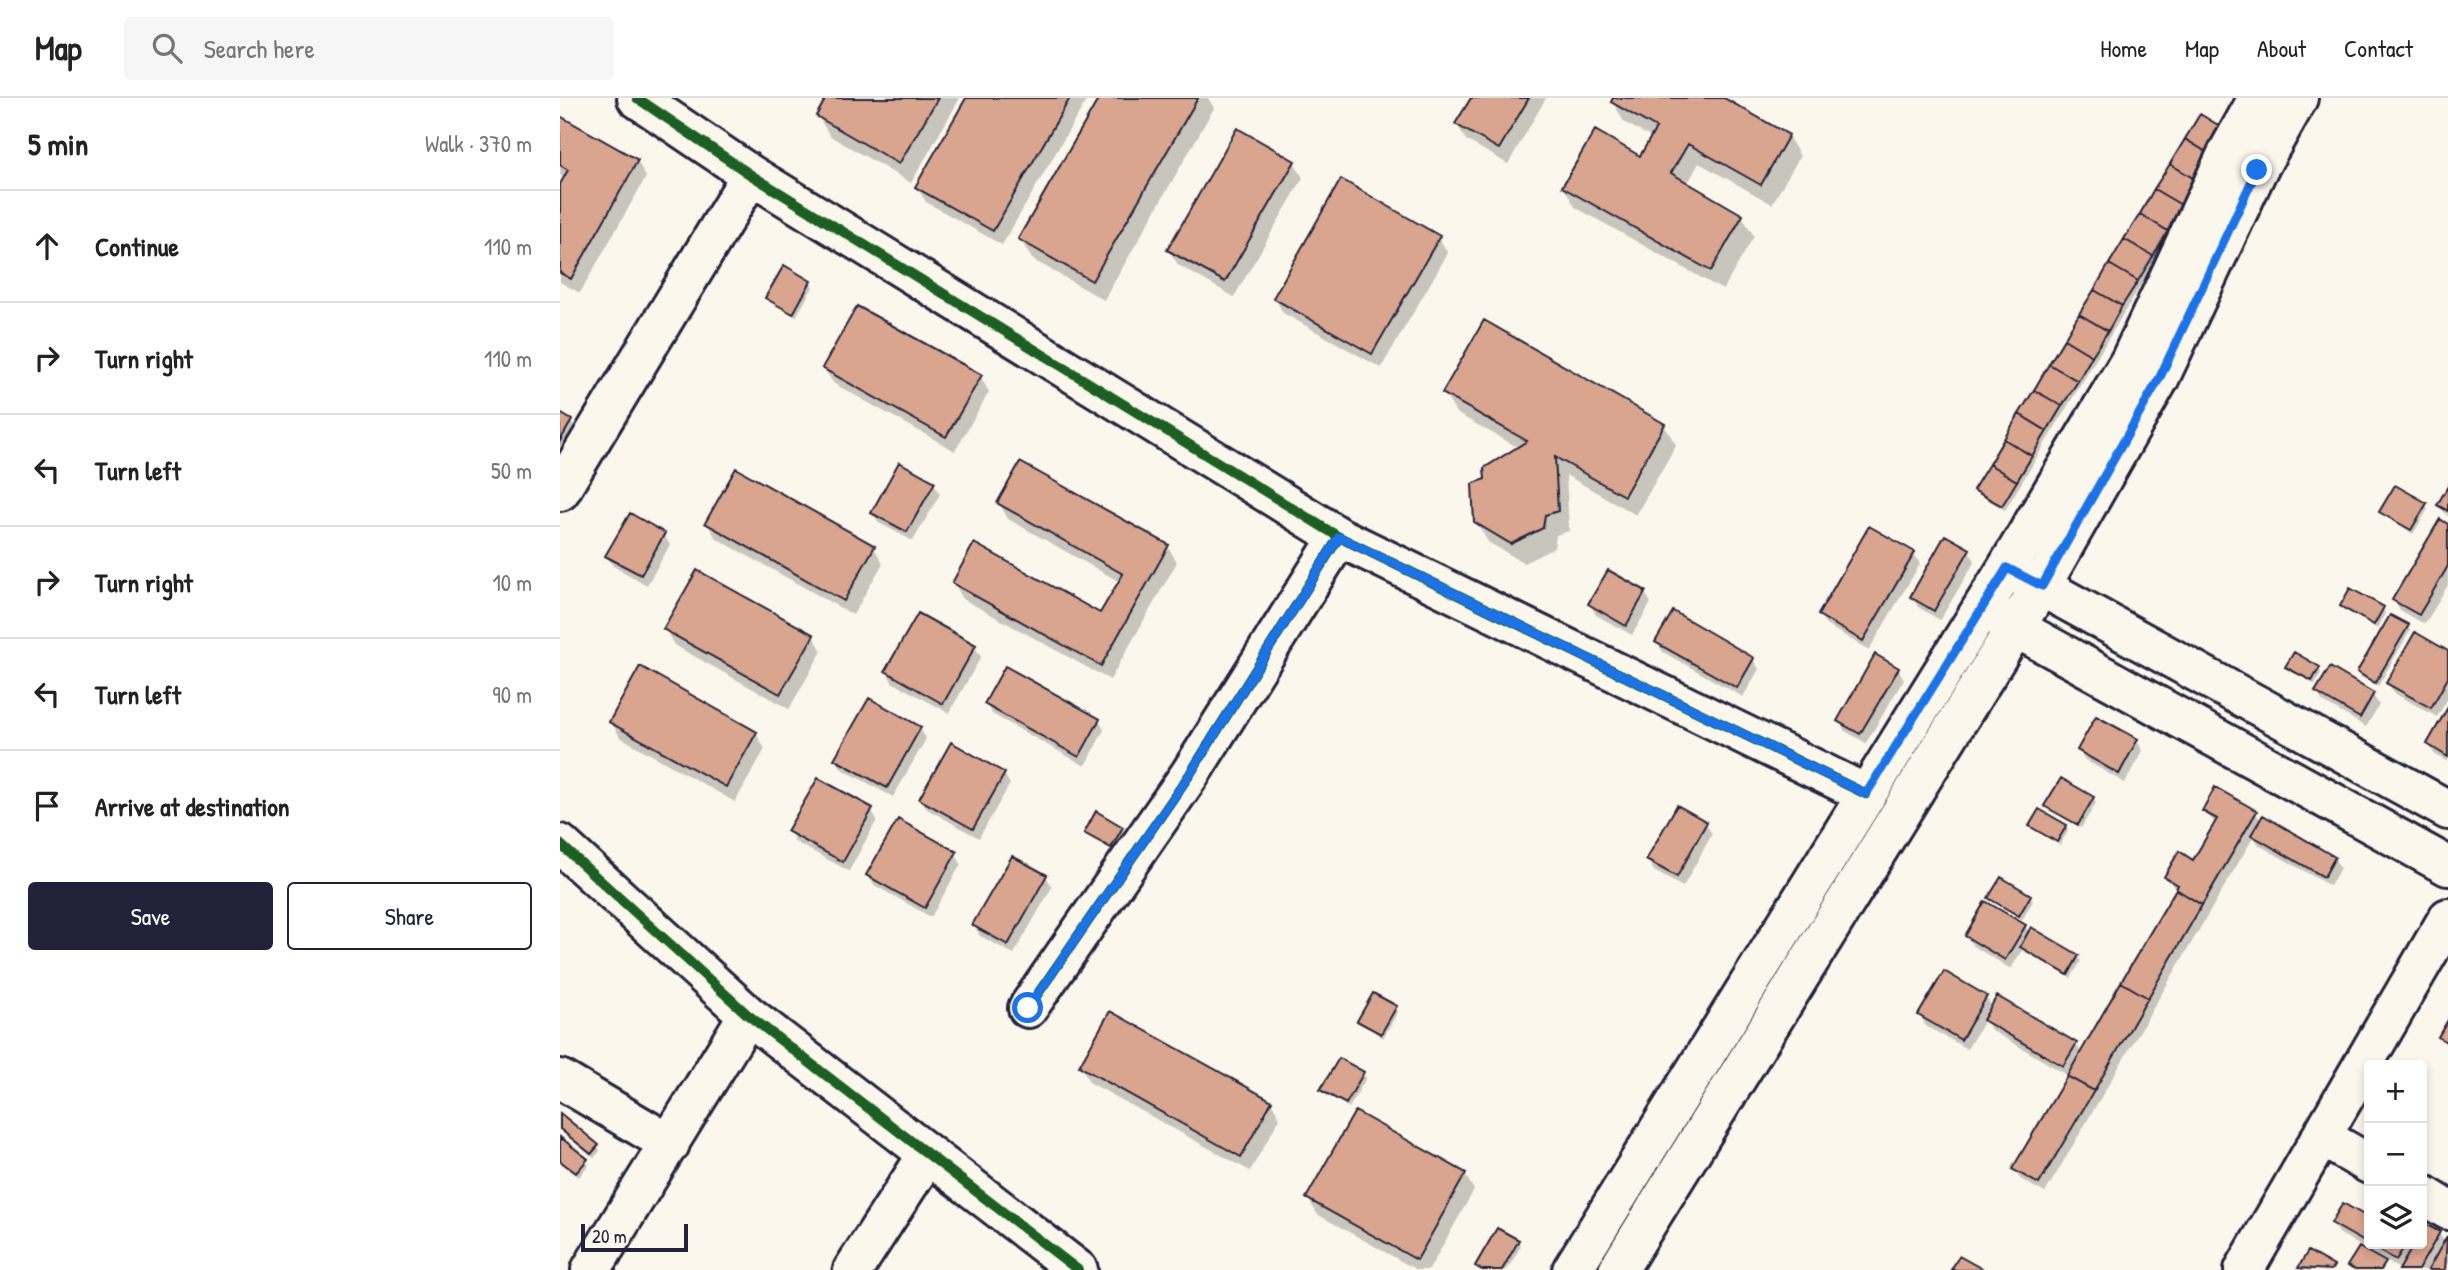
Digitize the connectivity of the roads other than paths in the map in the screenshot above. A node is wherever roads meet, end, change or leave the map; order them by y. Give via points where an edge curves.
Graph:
1 (637, 98) edge
2 (2258, 98) edge
3 (2298, 98) edge
4 (751, 175) junction
5 (560, 491) edge
6 (1339, 537) junction
7 (2007, 568) junction
8 (2042, 586) junction
9 (1983, 606) junction
10 (2016, 628) junction
11 (1866, 794) junction
12 (2448, 810) edge
13 (560, 844) edge
14 (2448, 866) edge
15 (2448, 918) edge
16 (1028, 1008) dead end
17 (748, 1015) junction
18 (560, 1079) edge
19 (2322, 1137) junction
20 (670, 1144) junction
21 (928, 1154) junction
22 (2364, 1161) edge
23 (2427, 1197) edge
24 (2448, 1210) edge
25 (591, 1270) edge
26 (853, 1270) edge
27 (1078, 1270) edge
28 (1572, 1270) edge
29 (1618, 1270) edge
30 (2244, 1270) edge

1 - 4 street
2 - 7 street via 2130,360
3 - 8 street via 2257,170 2160,377
4 - 5 street
4 - 6 street
6 - 11 street
6 - 16 street via 1190,774
7 - 8 street
7 - 9 street
8 - 10 street
8 - 12 street
9 - 10 street
9 - 11 street
10 - 14 street
10 - 29 street
11 - 28 street
13 - 17 street
15 - 19 street
17 - 20 street
17 - 21 street
18 - 20 street
19 - 22 street
19 - 30 street
20 - 25 street
21 - 26 street
21 - 27 street
23 - 24 street

